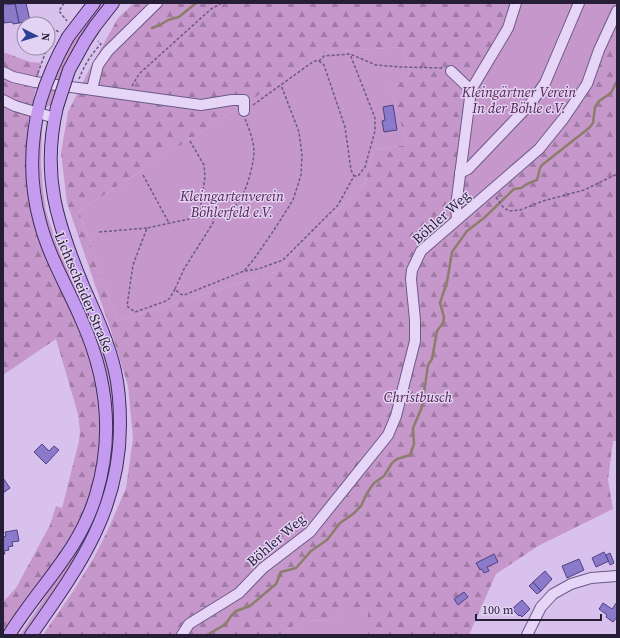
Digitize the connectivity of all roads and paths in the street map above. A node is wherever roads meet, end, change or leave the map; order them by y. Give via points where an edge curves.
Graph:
1 (64, 3) edge
2 (94, 3) edge
3 (113, 3) edge
4 (157, 3) edge
5 (222, 3) edge
6 (516, 3) edge
7 (579, 3) edge
8 (617, 11) edge
9 (64, 18) dead end
10 (98, 41) dead end
11 (350, 54) junction
12 (44, 56) edge
13 (320, 61) junction
14 (451, 71) joint
15 (3, 72) edge
16 (36, 78) dead end
17 (282, 85) junction
18 (75, 88) junction
19 (92, 89) junction
20 (471, 90) junction
21 (127, 94) junction
22 (3, 100) edge
23 (38, 108) junction
24 (244, 111) junction
25 (56, 113) junction
26 (190, 141) dead end
27 (460, 173) junction
28 (617, 174) edge
29 (143, 175) dead end
30 (354, 176) junction
31 (497, 200) dead end
32 (214, 215) junction
33 (199, 218) junction
34 (457, 219) junction
35 (169, 223) junction
36 (147, 228) junction
37 (99, 232) dead end
38 (244, 271) junction
39 (175, 289) junction
40 (617, 576) edge
41 (9, 635) edge
42 (31, 635) edge
43 (182, 635) edge
44 (527, 635) edge

1 - 9 path via 59,11
2 - 23 main road, Lichtscheider Straße, bridge via 58,53
3 - 25 main road, Lichtscheider Straße, bridge via 85,41 69,70
4 - 19 street via 108,51 98,65
5 - 21 path via 211,9 139,74
6 - 20 street via 508,28
7 - 27 street via 545,83 527,107 468,169
8 - 34 street, Böhler Weg via 587,84 564,118 539,149
10 - 18 path via 101,44 84,68
11 - 13 path via 324,56
11 - 14 path via 376,65 440,67
11 - 30 path via 375,118 375,131 366,167 358,176
12 - 16 path
13 - 17 path via 314,61
13 - 30 path via 324,65 345,127
14 - 20 street
15 - 18 street via 13,77
17 - 24 path
17 - 38 path via 299,132 301,175 293,200
18 - 19 street
19 - 21 street
20 - 27 street
21 - 24 street via 201,105 244,100
22 - 23 street via 15,106
23 - 25 street
23 - 41 main road, Lichtscheider Straße via 32,160 36,204 46,241 96,355 105,399 106,434 101,479 79,535 64,560
24 - 32 path via 254,144 248,181 240,201 227,211
25 - 42 main road, Lichtscheider Straße via 50,155 54,202 66,242 115,371 120,407 120,440 113,486 99,527 71,577
26 - 33 path via 204,166 205,177
27 - 34 street
28 - 31 path via 584,190 520,210 509,211
29 - 35 path
30 - 38 path via 338,205 283,260
32 - 33 path
32 - 39 path via 213,223 184,269
33 - 35 path
34 - 43 street, Böhler Weg via 421,251 412,270 416,341 396,416 388,435 310,532 263,568 239,593 189,624
35 - 36 path
36 - 37 path
36 - 39 path via 133,265 127,306 135,312 166,301
38 - 39 path via 184,294
40 - 44 street via 591,578 571,584 553,594 541,607

